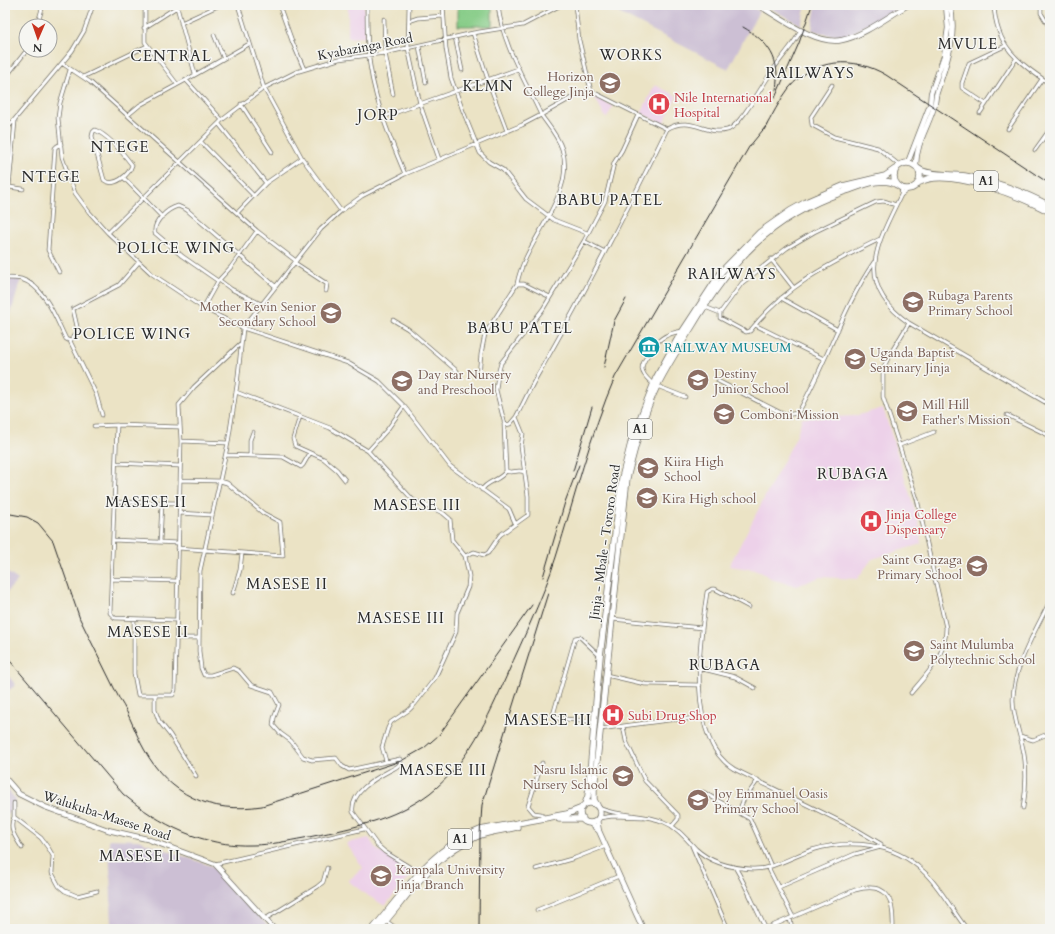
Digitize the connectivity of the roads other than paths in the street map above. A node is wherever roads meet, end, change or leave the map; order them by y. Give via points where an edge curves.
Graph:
1 (43, 5) edge
2 (93, 5) edge
3 (145, 5) edge
4 (220, 5) edge
5 (238, 5) edge
6 (279, 5) edge
7 (367, 5) edge
8 (410, 5) edge
9 (443, 5) edge
10 (498, 5) edge
11 (561, 5) edge
12 (575, 5) edge
13 (758, 5) edge
14 (908, 5) edge
15 (946, 5) edge
16 (950, 5) edge
17 (994, 5) edge
18 (1041, 5) edge
19 (179, 6) edge
20 (443, 16) junction
21 (39, 18) edge
22 (384, 18) dead end
23 (409, 21) junction
24 (181, 24) junction
25 (144, 28) junction
26 (503, 28) junction
27 (1050, 28) edge
28 (802, 30) junction
29 (473, 32) junction
30 (214, 35) dead end
31 (455, 37) junction
32 (445, 40) junction
33 (249, 44) junction
34 (148, 46) junction
35 (420, 46) junction
36 (1005, 46) junction
37 (408, 48) junction
38 (385, 53) junction
39 (369, 55) junction
40 (21, 58) edge
41 (224, 58) junction
42 (1016, 59) junction
43 (63, 64) junction
44 (304, 69) junction
45 (518, 69) junction
46 (70, 70) junction
47 (462, 70) dead end
48 (195, 74) junction
49 (83, 77) junction
50 (5, 78) edge
51 (1042, 79) junction
52 (186, 80) junction
53 (488, 80) junction
54 (426, 83) dead end
55 (177, 84) junction
56 (1050, 84) edge
57 (832, 85) dead end
58 (264, 88) junction
59 (455, 91) junction
60 (591, 91) junction
61 (393, 94) dead end
62 (241, 104) junction
63 (420, 104) junction
64 (986, 104) junction
65 (980, 113) dead end
66 (128, 115) junction
67 (542, 115) junction
68 (638, 115) junction
69 (383, 117) junction
70 (222, 120) junction
71 (15, 121) junction
72 (219, 124) junction
73 (1050, 128) edge
74 (667, 129) junction
75 (1008, 129) dead end
76 (5, 131) edge
77 (508, 131) junction
78 (201, 142) junction
79 (477, 143) junction
80 (61, 144) junction
81 (1035, 150) dead end
82 (272, 152) dead end
83 (302, 158) junction
84 (439, 159) junction
85 (180, 162) junction
86 (908, 162) junction
87 (897, 167) junction
88 (918, 167) junction
89 (405, 174) junction
90 (124, 177) junction
91 (266, 182) junction
92 (920, 182) junction
93 (900, 186) junction
94 (909, 189) junction
95 (23, 190) dead end
96 (253, 195) junction
97 (901, 196) junction
98 (144, 197) junction
99 (896, 205) junction
100 (1050, 206) edge
101 (341, 211) junction
102 (1050, 212) edge
103 (237, 213) junction
104 (549, 215) junction
105 (162, 217) junction
106 (257, 231) junction
107 (108, 233) junction
108 (587, 233) junction
109 (880, 239) junction
110 (584, 241) junction
111 (605, 252) junction
112 (238, 255) junction
113 (771, 259) junction
114 (295, 262) junction
115 (874, 262) junction
116 (138, 263) junction
117 (59, 272) dead end
118 (5, 278) edge
119 (218, 280) junction
120 (517, 284) junction
121 (275, 286) junction
122 (793, 288) junction
123 (326, 291) dead end
124 (550, 296) junction
125 (781, 298) junction
126 (261, 304) junction
127 (704, 306) junction
128 (203, 308) junction
129 (720, 313) junction
130 (393, 320) dead end
131 (908, 323) junction
132 (756, 325) junction
133 (243, 328) junction
134 (838, 330) junction
135 (683, 331) junction
136 (70, 341) junction
137 (240, 344) junction
138 (824, 359) junction
139 (458, 371) dead end
140 (479, 375) dead end
141 (718, 381) dead end
142 (655, 385) junction
143 (236, 392) junction
144 (685, 397) dead end
145 (1050, 405) edge
146 (404, 406) junction
147 (102, 415) dead end
148 (1007, 415) dead end
149 (300, 416) junction
150 (516, 417) junction
151 (504, 424) junction
152 (510, 424) junction
153 (117, 425) junction
154 (94, 426) dead end
155 (180, 427) junction
156 (505, 431) junction
157 (253, 432) dead end
158 (934, 432) dead end
159 (1050, 436) edge
160 (181, 442) junction
161 (228, 443) junction
162 (900, 445) junction
163 (368, 451) junction
164 (310, 453) junction
165 (226, 455) junction
166 (250, 455) junction
167 (117, 463) junction
168 (180, 466) junction
169 (506, 471) junction
170 (524, 472) junction
171 (180, 480) junction
172 (345, 480) dead end
173 (220, 481) junction
174 (482, 490) junction
175 (115, 502) junction
176 (162, 503) junction
177 (179, 503) junction
178 (179, 513) junction
179 (212, 515) junction
180 (515, 523) junction
181 (113, 540) junction
182 (160, 542) junction
183 (178, 543) junction
184 (178, 548) junction
185 (204, 549) junction
186 (242, 554) junction
187 (465, 556) junction
188 (112, 579) junction
189 (177, 581) junction
190 (233, 593) dead end
191 (1050, 601) edge
192 (749, 607) dead end
193 (134, 619) junction
194 (612, 619) junction
195 (175, 620) junction
196 (702, 628) junction
197 (176, 638) junction
198 (199, 638) junction
199 (600, 656) junction
200 (699, 668) junction
201 (606, 675) junction
202 (700, 685) junction
203 (755, 688) dead end
204 (911, 693) dead end
205 (155, 696) junction
206 (704, 718) junction
207 (595, 722) junction
208 (623, 726) junction
209 (600, 729) junction
210 (1050, 734) edge
211 (1020, 736) junction
212 (386, 761) junction
213 (542, 763) dead end
214 (196, 776) dead end
215 (5, 778) edge
216 (758, 780) junction
217 (703, 792) dead end
218 (14, 803) dead end
219 (584, 806) junction
220 (598, 806) junction
221 (1023, 808) dead end
222 (739, 811) junction
223 (647, 817) junction
224 (14, 818) junction
225 (544, 818) junction
226 (583, 819) junction
227 (598, 819) junction
228 (590, 823) junction
229 (672, 826) junction
230 (364, 829) junction
231 (599, 831) junction
232 (692, 844) junction
233 (606, 846) junction
234 (881, 847) junction
235 (22, 848) dead end
236 (215, 864) junction
237 (769, 866) junction
238 (735, 867) junction
239 (327, 868) dead end
240 (536, 869) dead end
241 (419, 873) junction
242 (619, 876) junction
243 (779, 887) junction
244 (97, 891) dead end
245 (537, 910) dead end
246 (791, 918) junction
247 (265, 919) junction
248 (386, 921) junction
249 (274, 929) edge
250 (373, 929) edge
251 (379, 929) edge
252 (397, 929) edge
253 (643, 929) edge
254 (728, 929) edge
255 (766, 929) edge
256 (792, 929) edge
257 (893, 929) edge
258 (967, 929) edge

1 - 21 street
2 - 43 street via 84,31
3 - 25 street
4 - 24 street
5 - 33 street
6 - 44 street
7 - 39 street
8 - 23 street
9 - 20 street
10 - 26 street
11 - 26 street, Kyabazinga Road via 523,25
12 - 60 street via 579,40
13 - 28 street
14 - 28 street via 858,34 842,40 823,39
15 - 86 street via 948,28 944,56 931,92 930,104
16 - 88 street via 953,19 951,43 934,106 916,156
17 - 36 street via 997,26
18 - 27 street via 1041,13
19 - 24 street
19 - 25 street
20 - 23 street
20 - 32 street
22 - 38 street
23 - 37 street
24 - 48 street
25 - 34 street via 144,40
26 - 29 street, Kyabazinga Road
26 - 45 street
28 - 74 street via 731,128 721,131 683,124
29 - 31 street, Kyabazinga Road
29 - 53 street
30 - 41 street
31 - 32 street, Kyabazinga Road
31 - 47 street
32 - 35 street, Kyabazinga Road
32 - 59 street
33 - 41 street
33 - 58 street
34 - 49 street
34 - 55 street
35 - 37 street, Kyabazinga Road
35 - 54 street
36 - 42 street
36 - 64 street via 971,62 964,74 962,88
37 - 38 street, Kyabazinga Road
37 - 63 street
38 - 39 street, Kyabazinga Road
38 - 61 street
39 - 44 street, Kyabazinga Road via 338,59
39 - 69 street
40 - 50 street
41 - 48 street
42 - 51 street
42 - 64 street
43 - 46 street
43 - 71 street
44 - 58 street, Kyabazinga Road
45 - 53 street
45 - 67 street
46 - 49 street
46 - 80 street via 58,118
48 - 52 street
49 - 66 street
51 - 56 street
51 - 75 street
52 - 55 street
52 - 70 street
53 - 59 street
53 - 77 street
55 - 66 street via 140,105
57 - 87 street via 811,117 812,124 834,137 878,148
58 - 62 street, Kyabazinga Road
58 - 83 street
59 - 63 street
59 - 79 street
60 - 67 street via 580,93
60 - 68 street
62 - 70 street, Kyabazinga Road
62 - 82 street
63 - 69 street
63 - 84 street
64 - 65 street
66 - 85 street
67 - 77 street
67 - 104 street via 560,143 565,169 561,191
68 - 74 street
68 - 108 street via 614,163 605,201
69 - 89 street
70 - 72 street, Kyabazinga Road
71 - 76 street
71 - 95 street via 9,187
72 - 78 street, Kyabazinga Road
72 - 91 street
73 - 81 street
74 - 111 street
77 - 79 street
78 - 85 street, Kyabazinga Road
78 - 96 street
79 - 84 street
79 - 104 street via 485,158 502,170 526,200
80 - 107 street via 68,177 75,193
80 - 117 street via 55,148 48,250
83 - 91 street
83 - 101 street
84 - 89 street
85 - 98 street, Kyabazinga Road
85 - 103 street
86 - 87 highway, A1
86 - 88 highway, A1
87 - 93 highway via 894,179
87 - 135 highway, Jinja - Mbale - Tororo Road / A1 via 885,176 854,183 825,194 775,221 746,245 722,271
88 - 92 highway via 921,173
88 - 100 highway, A1 via 928,173 965,176 994,183
89 - 101 street via 362,196
90 - 90 street via 112,184 104,180 92,136 95,130 132,164
90 - 98 street
91 - 96 street
92 - 94 highway, A1
92 - 102 highway, A1 via 929,178 983,185 1014,195
93 - 94 highway, A1
93 - 97 street
93 - 127 highway, Jinja - Mbale - Tororo Road / A1 via 886,180 853,188 794,214 738,260
94 - 97 street
96 - 103 street
97 - 99 street
98 - 105 street
98 - 107 street, Kyabazinga Road
99 - 109 street
99 - 113 street via 884,201 872,204 804,237
101 - 114 street via 320,229
103 - 106 street
104 - 108 street via 554,220
104 - 120 street via 526,257
105 - 112 street via 175,207 182,207
105 - 119 street via 154,230 158,237
106 - 112 street
106 - 114 street
107 - 116 street
108 - 110 street
109 - 115 street
109 - 122 street via 820,270
110 - 111 street
110 - 124 street
111 - 150 street
112 - 119 street via 231,267
112 - 121 street
113 - 122 street
113 - 129 street via 742,283
114 - 121 street
114 - 123 street via 327,284
115 - 131 street via 881,294 893,312
115 - 134 street
116 - 128 street
116 - 136 street via 114,289 74,308 78,331
118 - 136 street via 21,279 35,288 53,312 66,339
119 - 126 street
119 - 128 street
120 - 124 street via 524,284
120 - 140 street via 485,334 480,354
121 - 126 street
122 - 125 street
124 - 151 street via 535,321 501,363 496,390
125 - 132 street
125 - 134 street
126 - 133 street
127 - 129 street
127 - 142 highway, Jinja - Mbale - Tororo Road / A1
128 - 133 street
129 - 132 street via 720,318 746,332
130 - 139 street via 408,329
131 - 145 street
131 - 162 street via 886,361 882,380 883,397
132 - 138 street
133 - 137 street
133 - 146 street via 348,363 379,381
134 - 138 street
135 - 142 highway, Jinja - Mbale - Tororo Road / A1
135 - 142 street via 674,332 660,339 645,360 642,370
136 - 147 street via 96,394
137 - 143 street
137 - 155 street via 181,400 178,409
138 - 141 street via 811,390 798,413 794,415 785,415
142 - 144 street
142 - 194 highway, Jinja - Mbale - Tororo Road / A1 via 627,478
142 - 199 highway, Jinja - Mbale - Tororo Road / A1 via 632,439 622,478
143 - 149 street
143 - 161 street
146 - 163 street
146 - 174 street via 444,460
148 - 159 street
149 - 163 street via 330,428
149 - 164 street via 293,442 296,448
150 - 152 street
150 - 170 street via 523,434 521,446
151 - 152 street
151 - 156 street
152 - 156 street
153 - 154 street
153 - 155 street
153 - 167 street
155 - 160 street
156 - 169 street
157 - 166 street
158 - 162 street
160 - 161 street
160 - 168 street
161 - 165 street
162 - 204 street via 917,499 946,628 946,640 940,656
163 - 187 street via 414,500 443,513 450,519 452,540
164 - 166 street via 301,467 283,457
164 - 172 street via 328,462
165 - 166 street
165 - 173 street
167 - 168 street
167 - 175 street
168 - 171 street
169 - 170 street
169 - 174 street via 502,477 486,485
170 - 180 street via 528,513 525,518
171 - 173 street
171 - 177 street
173 - 179 street
173 - 186 street via 232,486 263,513 282,525 283,556
174 - 180 street via 509,509
175 - 176 street
175 - 181 street
176 - 177 street
176 - 182 street
177 - 178 street
178 - 179 street
178 - 183 street
179 - 185 street
180 - 187 street via 500,535 488,554 474,552
181 - 182 street
181 - 188 street
182 - 183 street
183 - 184 street
184 - 185 street
184 - 189 street
185 - 186 street
185 - 198 street via 200,571
186 - 190 street
187 - 212 street via 469,582 457,613 454,637 435,678 412,707 388,728 382,747
188 - 189 street
188 - 193 street via 111,615 115,618
189 - 195 street
191 - 211 street via 1028,646 1016,680 1013,707
192 - 196 street via 715,589 709,590
193 - 195 street
193 - 205 street via 134,674 138,695
194 - 196 street
194 - 201 highway, Jinja - Mbale - Tororo Road / A1
195 - 197 street
196 - 200 street
197 - 198 street
197 - 205 street via 174,693 170,696
198 - 212 street via 201,668 204,675 233,668 251,685 272,692 279,705 273,725 291,741 303,757 312,760 336,758 349,770
199 - 207 highway, Jinja - Mbale - Tororo Road / A1
199 - 207 street via 582,639 576,637 553,716
200 - 202 street
200 - 203 street via 739,679
201 - 202 street via 645,684
201 - 209 highway, Jinja - Mbale - Tororo Road / A1
202 - 206 street
205 - 214 street via 155,710 159,721
206 - 208 street
206 - 216 street via 711,740 722,760 734,769
207 - 219 highway, Jinja - Mbale - Tororo Road / A1 via 588,796
208 - 209 street
208 - 229 street via 626,741 645,781 678,815
209 - 220 highway, Jinja - Mbale - Tororo Road / A1 via 594,789 594,800
210 - 211 street via 1033,740
211 - 221 street via 1026,774
212 - 230 street via 397,758 401,762 399,766 367,785 353,801 353,812
213 - 225 street via 528,806
215 - 236 street, Walukuba-Masese Road via 20,794 45,807 108,830 147,839
216 - 222 street
216 - 234 street via 854,828 879,842
217 - 222 street
218 - 224 street
219 - 220 highway, A1 via 592,803
219 - 225 highway, A1 via 568,814
219 - 226 highway, A1 via 581,816
220 - 223 street via 606,811
220 - 227 highway, A1
222 - 237 street via 750,819
223 - 227 street via 613,816
223 - 229 street
224 - 235 street via 12,830
224 - 244 street via 41,838 49,849 53,856 53,878 65,892 77,896
225 - 241 highway, A1 via 480,830 467,835 441,852
226 - 228 highway, A1
226 - 248 highway, A1 via 565,818 480,835 458,845 430,867
227 - 228 highway
227 - 231 street
228 - 231 street
229 - 232 street
230 - 236 street
230 - 241 street via 384,852
231 - 233 street
232 - 238 street via 710,859
232 - 254 street
233 - 240 street
233 - 242 street
234 - 237 street via 853,844 829,846
234 - 243 street via 855,854
234 - 258 street via 902,856 924,872
236 - 247 street, Walukuba-Masese Road
237 - 238 street via 758,869
237 - 243 street
238 - 255 street
239 - 247 street via 323,882 317,887
241 - 250 highway, A1
242 - 245 street
242 - 253 street
243 - 246 street
246 - 255 street
246 - 256 street
246 - 257 street via 865,887 874,888 888,896 892,904
247 - 249 street, Walukuba-Masese Road
248 - 251 highway, A1
248 - 252 street

